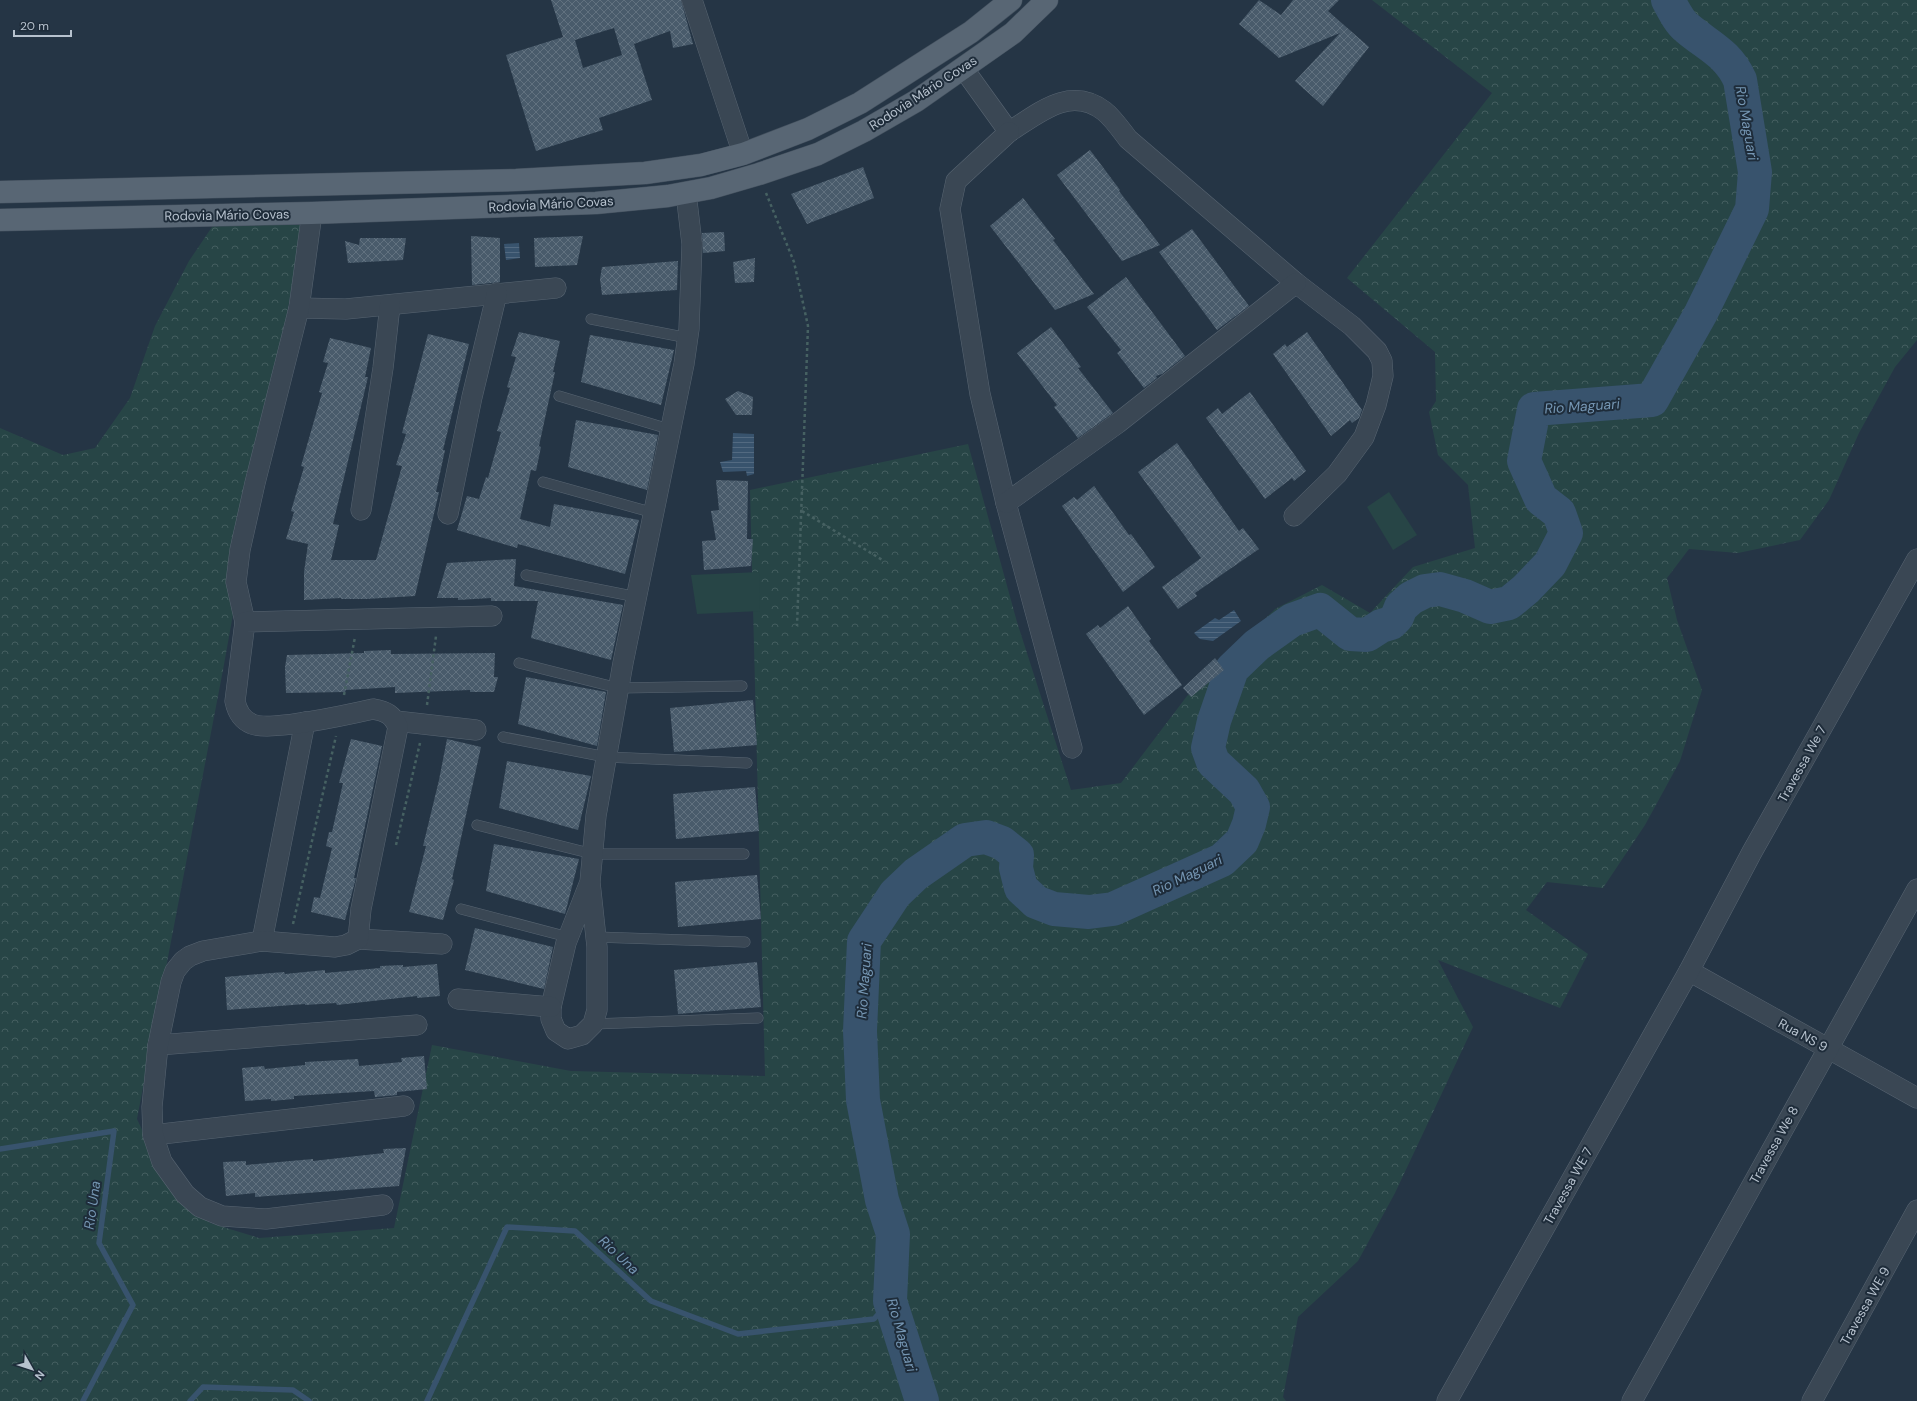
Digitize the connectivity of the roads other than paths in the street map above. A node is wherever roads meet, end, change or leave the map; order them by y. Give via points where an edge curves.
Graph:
1 (692, 0) edge
2 (1011, 0) edge
3 (1047, 0) edge
4 (963, 68) junction
5 (1009, 132) junction
6 (743, 154) junction
7 (216, 186) junction
8 (0, 192) edge
9 (686, 192) junction
10 (312, 213) junction
11 (216, 215) junction
12 (0, 220) edge
13 (1296, 283) junction
14 (556, 288) dead end
15 (497, 293) junction
16 (390, 305) junction
17 (299, 308) junction
18 (590, 319) dead end
19 (688, 338) junction
20 (559, 396) dead end
21 (672, 430) junction
22 (543, 482) dead end
23 (1006, 503) junction
24 (361, 510) dead end
25 (654, 513) junction
26 (448, 514) dead end
27 (1294, 516) dead end
28 (1917, 559) edge
29 (526, 575) dead end
30 (637, 597) junction
31 (492, 616) dead end
32 (245, 622) junction
33 (519, 663) dead end
34 (742, 686) dead end
35 (618, 688) junction
36 (396, 721) junction
37 (305, 722) junction
38 (476, 730) dead end
39 (503, 737) dead end
40 (1072, 748) dead end
41 (606, 757) junction
42 (747, 763) dead end
43 (477, 825) dead end
44 (593, 854) junction
45 (744, 854) dead end
46 (590, 882) junction
47 (1917, 889) edge
48 (461, 909) dead end
49 (596, 937) junction
50 (568, 938) junction
51 (358, 939) junction
52 (262, 941) junction
53 (745, 942) dead end
54 (442, 944) dead end
55 (1689, 971) junction
56 (458, 998) dead end
57 (551, 1007) junction
58 (758, 1018) dead end
59 (593, 1024) junction
60 (417, 1025) dead end
61 (158, 1045) junction
62 (1828, 1049) junction
63 (1917, 1098) edge
64 (404, 1106) dead end
65 (153, 1135) junction
66 (383, 1205) dead end
67 (1917, 1210) edge
68 (1447, 1401) edge
69 (1632, 1401) edge
70 (1812, 1401) edge

1 - 6 street
2 - 6 main road, Rodovia Mário Covas via 971,32 860,103 808,130
3 - 4 main road, Rodovia Mário Covas via 1013,32
4 - 5 street
4 - 9 main road, Rodovia Mário Covas via 916,101 818,154 711,188
5 - 13 street via 1058,103 1071,99 1088,102 1104,111 1128,139
5 - 23 street via 956,181 950,209 980,394
6 - 7 main road, Rodovia Mário Covas via 701,165 645,173 516,180
7 - 8 main road, Rodovia Mário Covas
7 - 11 main road
9 - 10 main road, Rodovia Mário Covas via 596,203
9 - 19 street via 692,244
10 - 11 main road, Rodovia Mário Covas
10 - 17 street
11 - 12 main road, Rodovia Mário Covas
13 - 23 street via 1118,423
13 - 27 street via 1352,326 1378,351 1382,360 1383,376 1364,437 1337,474
14 - 15 street
15 - 16 street
15 - 26 street
16 - 17 street via 346,309
16 - 24 street
17 - 32 street via 240,550 236,582
18 - 19 lane
19 - 21 street
20 - 21 lane
21 - 25 street
22 - 25 lane
23 - 40 street
25 - 30 street
28 - 55 street, Travessa We 7 via 1752,852
29 - 30 lane
30 - 35 street
31 - 32 street
32 - 37 street via 236,688 237,710 244,719 262,727
33 - 35 lane
34 - 35 lane
35 - 41 street
36 - 37 street via 387,712 373,710
36 - 38 street
36 - 51 street via 398,727 361,909
37 - 52 street
39 - 41 lane
41 - 42 lane
41 - 44 street via 596,816
43 - 44 lane
44 - 45 lane
44 - 46 street
46 - 49 street
46 - 50 street
47 - 62 street, Travessa We 8
48 - 50 lane
49 - 53 lane
49 - 59 street via 597,1010
50 - 57 street
51 - 52 street via 346,945 335,946
51 - 54 street
52 - 61 street via 203,950 183,961 171,982
55 - 62 street, Rua NS 9
55 - 68 street, Travessa WE 7
56 - 57 street
57 - 59 street via 551,1019 556,1031 568,1039 582,1035
58 - 59 lane
60 - 61 street
61 - 65 street via 152,1107
62 - 63 street, Rua NS 9
62 - 69 street, Travessa We 8
64 - 65 street
65 - 66 street via 162,1162 185,1194 200,1207 222,1216 266,1219
67 - 70 street, Travessa WE 9

